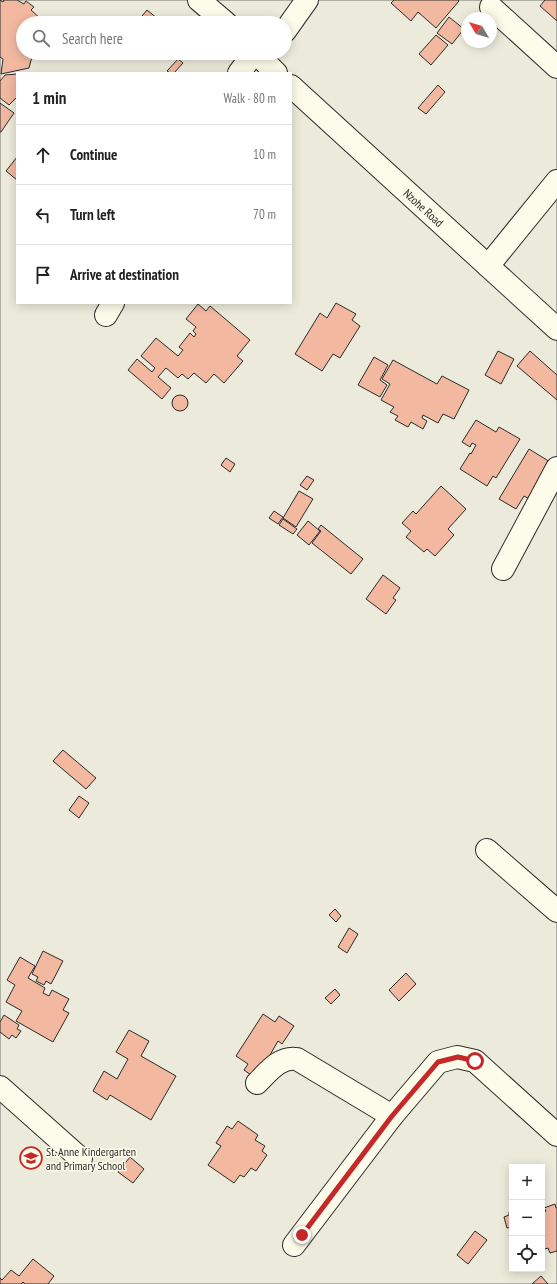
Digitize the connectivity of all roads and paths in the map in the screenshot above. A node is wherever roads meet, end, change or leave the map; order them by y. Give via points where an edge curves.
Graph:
1 (199, 0) edge
2 (307, 0) edge
3 (491, 7) dead end
4 (218, 16) edge
5 (292, 21) edge
6 (263, 60) edge
7 (557, 67) edge
8 (241, 72) edge
9 (292, 87) edge
10 (557, 181) edge
11 (488, 266) junction
12 (557, 329) edge
13 (557, 468) edge
14 (503, 569) dead end
15 (487, 850) dead end
16 (557, 911) edge
17 (257, 1083) dead end
18 (0, 1088) edge
19 (392, 1116) junction
20 (557, 1135) edge
21 (81, 1159) dead end
22 (294, 1245) dead end

1 - 4 street
2 - 5 street
3 - 7 street
6 - 8 street
9 - 11 street, Nzohe Road
10 - 11 street
11 - 12 street, Nzohe Road
13 - 14 street
15 - 16 street
17 - 19 street via 282,1060 297,1058
18 - 21 street
19 - 20 street via 438,1062 458,1057 475,1061
19 - 22 street

